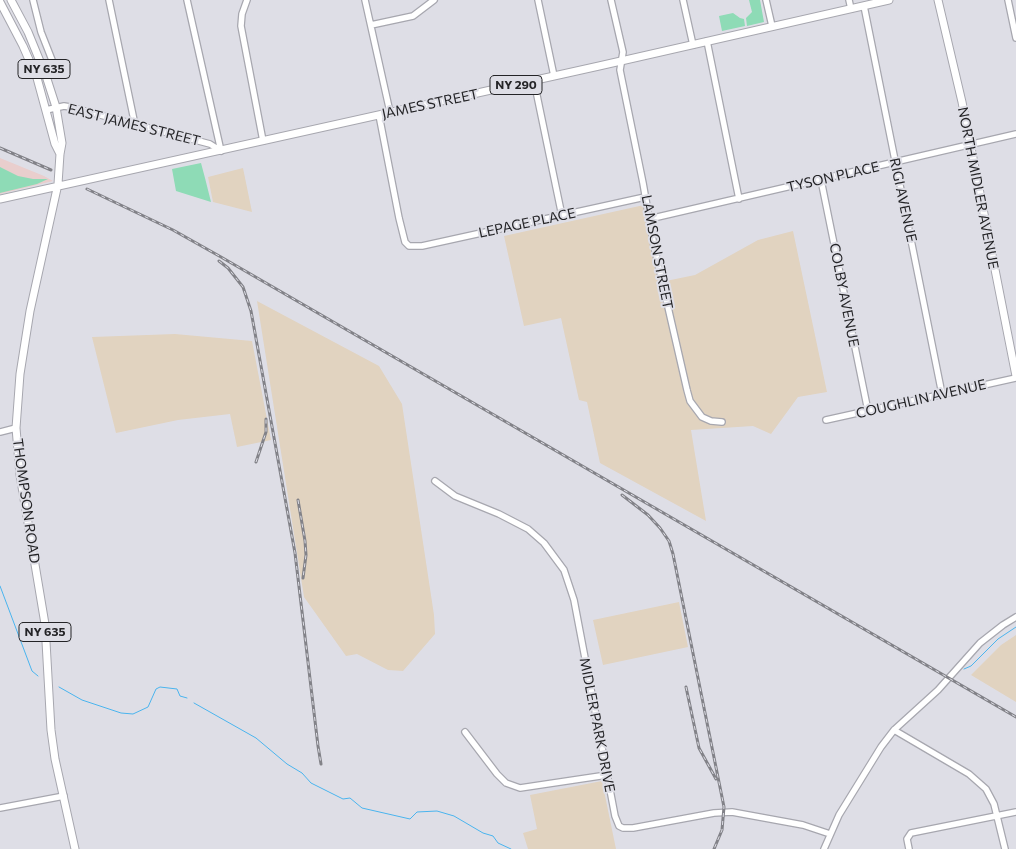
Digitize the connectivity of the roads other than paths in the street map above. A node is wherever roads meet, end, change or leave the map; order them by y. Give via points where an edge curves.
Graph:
1 (11, 0) edge
2 (33, 0) edge
3 (109, 0) edge
4 (187, 0) edge
5 (246, 0) edge
6 (365, 0) edge
7 (434, 0) edge
8 (538, 0) edge
9 (611, 0) edge
10 (683, 0) edge
11 (766, 0) edge
12 (849, 0) edge
13 (889, 0) edge
14 (938, 0) edge
15 (1008, 0) edge
16 (0, 2) edge
17 (864, 6) junction
18 (851, 9) junction
19 (371, 25) junction
20 (772, 26) junction
21 (1016, 38) edge
22 (707, 41) junction
23 (693, 45) junction
24 (52, 60) dead end
25 (621, 61) junction
26 (554, 76) junction
27 (534, 81) junction
28 (56, 107) junction
29 (46, 110) junction
30 (390, 112) junction
31 (379, 115) junction
32 (135, 125) junction
33 (1016, 134) edge
34 (264, 141) junction
35 (970, 145) junction
36 (220, 150) junction
37 (60, 154) junction
38 (896, 162) junction
39 (821, 180) junction
40 (57, 186) junction
41 (645, 196) junction
42 (0, 199) edge
43 (739, 199) junction
44 (562, 216) junction
45 (649, 219) junction
46 (1016, 377) edge
47 (942, 394) junction
48 (868, 411) junction
49 (826, 420) dead end
50 (722, 422) dead end
51 (16, 428) junction
52 (0, 432) edge
53 (435, 481) dead end
54 (1016, 617) edge
55 (894, 730) junction
56 (465, 732) dead end
57 (607, 775) junction
58 (64, 796) junction
59 (0, 808) edge
60 (1016, 812) edge
61 (998, 816) junction
62 (830, 834) junction
63 (75, 849) edge
64 (824, 849) edge
65 (909, 849) edge
66 (1005, 849) edge

1 - 28 main road, THOMPSON ROAD / NY 635 via 41,61
2 - 24 street
3 - 32 street
4 - 36 street
5 - 34 street via 241,26
6 - 19 street
7 - 19 street via 413,16
8 - 26 street
9 - 25 street, LAMSON STREET via 623,52
10 - 23 street
11 - 20 street
12 - 18 street
13 - 17 main road, JAMES STREET / NY 290
14 - 35 main road, NORTH MIDLER AVENUE
15 - 21 street
16 - 29 main road, THOMPSON ROAD / NY 635 via 37,78
17 - 18 main road, JAMES STREET / NY 290
17 - 38 street, RIGI AVENUE
18 - 20 main road, JAMES STREET / NY 290
19 - 30 street
20 - 22 main road, JAMES STREET / NY 290
22 - 23 main road, JAMES STREET / NY 290
22 - 43 street
23 - 25 main road, JAMES STREET / NY 290
25 - 26 main road, JAMES STREET / NY 290
25 - 41 street, LAMSON STREET via 620,70
26 - 27 main road, JAMES STREET / NY 290
27 - 30 main road, JAMES STREET / NY 290
27 - 44 street
28 - 29 street, EAST JAMES STREET
28 - 32 street, EAST JAMES STREET via 64,106
28 - 37 main road, THOMPSON ROAD / NY 635 via 62,143
29 - 37 main road, THOMPSON ROAD / NY 635
30 - 31 main road, JAMES STREET / NY 290
31 - 34 main road, JAMES STREET / NY 290
31 - 44 street, LEPAGE PLACE via 399,218 409,246 422,246
32 - 36 street, EAST JAMES STREET via 210,144
33 - 35 street, TYSON PLACE
34 - 36 main road, JAMES STREET / NY 290
35 - 38 street, TYSON PLACE
35 - 46 main road, NORTH MIDLER AVENUE
36 - 40 main road, JAMES STREET / NY 290
37 - 40 main road, THOMPSON ROAD / NY 635
38 - 39 street, TYSON PLACE
38 - 47 street, RIGI AVENUE
39 - 43 street, TYSON PLACE
39 - 48 street, COLBY AVENUE
40 - 42 main road, JAMES STREET / NY 290
40 - 51 main road, THOMPSON ROAD / NY 635 via 30,311
41 - 44 street, LEPAGE PLACE
41 - 45 street, LAMSON STREET
43 - 45 street, TYSON PLACE
45 - 50 street, LAMSON STREET via 690,401 702,417
46 - 47 street, COUGHLIN AVENUE
47 - 48 street, COUGHLIN AVENUE
48 - 49 street, COUGHLIN AVENUE
51 - 52 street
51 - 58 main road, THOMPSON ROAD / NY 635 via 20,475 45,624 51,730
53 - 57 street, MIDLER PARK DRIVE via 455,496 528,529 561,565 574,600
54 - 55 street via 980,643 938,690
55 - 61 street via 977,780 990,794
55 - 62 street via 865,772
56 - 57 street via 497,774 506,783 520,788
57 - 62 street, MIDLER PARK DRIVE via 616,821 623,828 732,812 803,825
58 - 59 street
58 - 63 main road, THOMPSON ROAD / NY 635
60 - 61 street
61 - 65 street via 911,833
61 - 66 street
62 - 64 street

